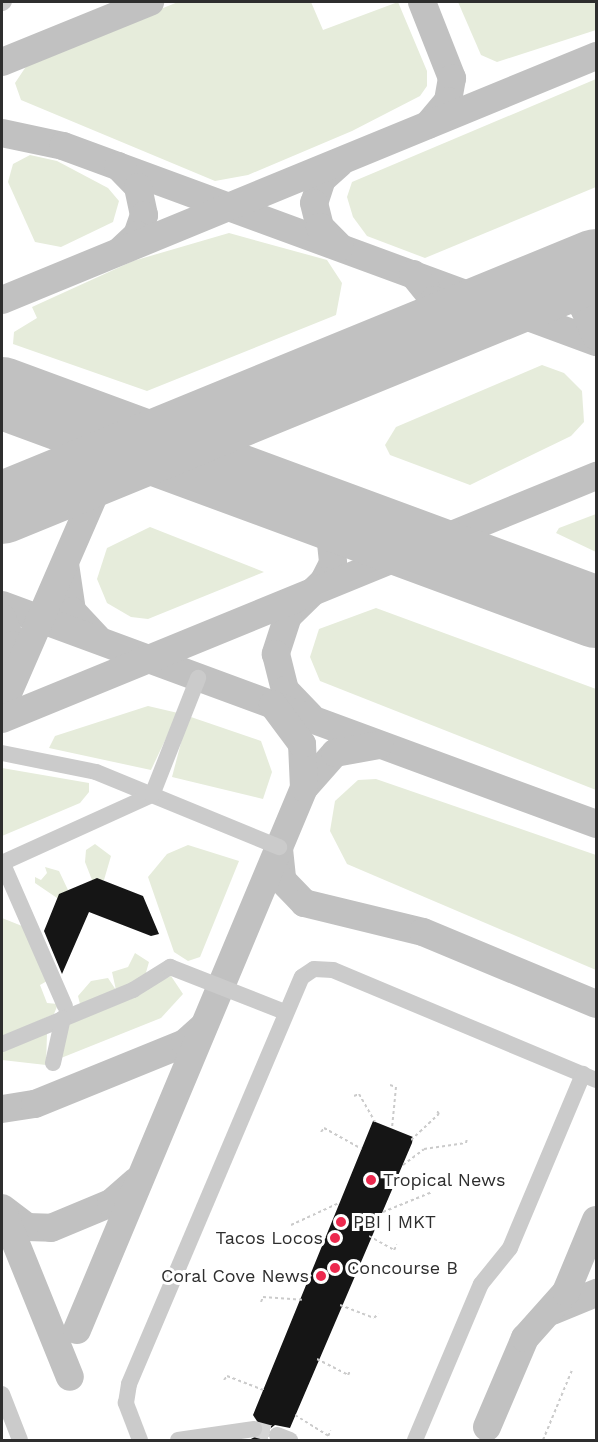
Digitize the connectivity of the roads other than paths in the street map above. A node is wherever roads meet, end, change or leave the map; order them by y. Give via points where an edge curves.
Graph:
1 (198, 678) dead end
2 (2, 753) edge
3 (152, 795) junction
4 (279, 847) dead end
5 (2, 863) edge
6 (64, 1012) junction
7 (285, 1012) junction
8 (2, 1044) edge
9 (53, 1063) dead end
10 (590, 1077) edge
11 (2, 1394) edge
12 (255, 1429) tunnel mouth
13 (20, 1440) edge
14 (140, 1440) edge
15 (178, 1440) edge
16 (415, 1440) edge

1 - 3 lane
2 - 3 lane via 96,772
3 - 4 lane
3 - 5 lane
5 - 6 lane
6 - 7 lane via 133,990 170,967
6 - 8 lane
6 - 9 lane
7 - 10 lane via 302,977 329,969
7 - 14 lane via 129,1384 126,1403
10 - 16 lane via 510,1248 481,1284
11 - 13 lane
12 - 15 lane

